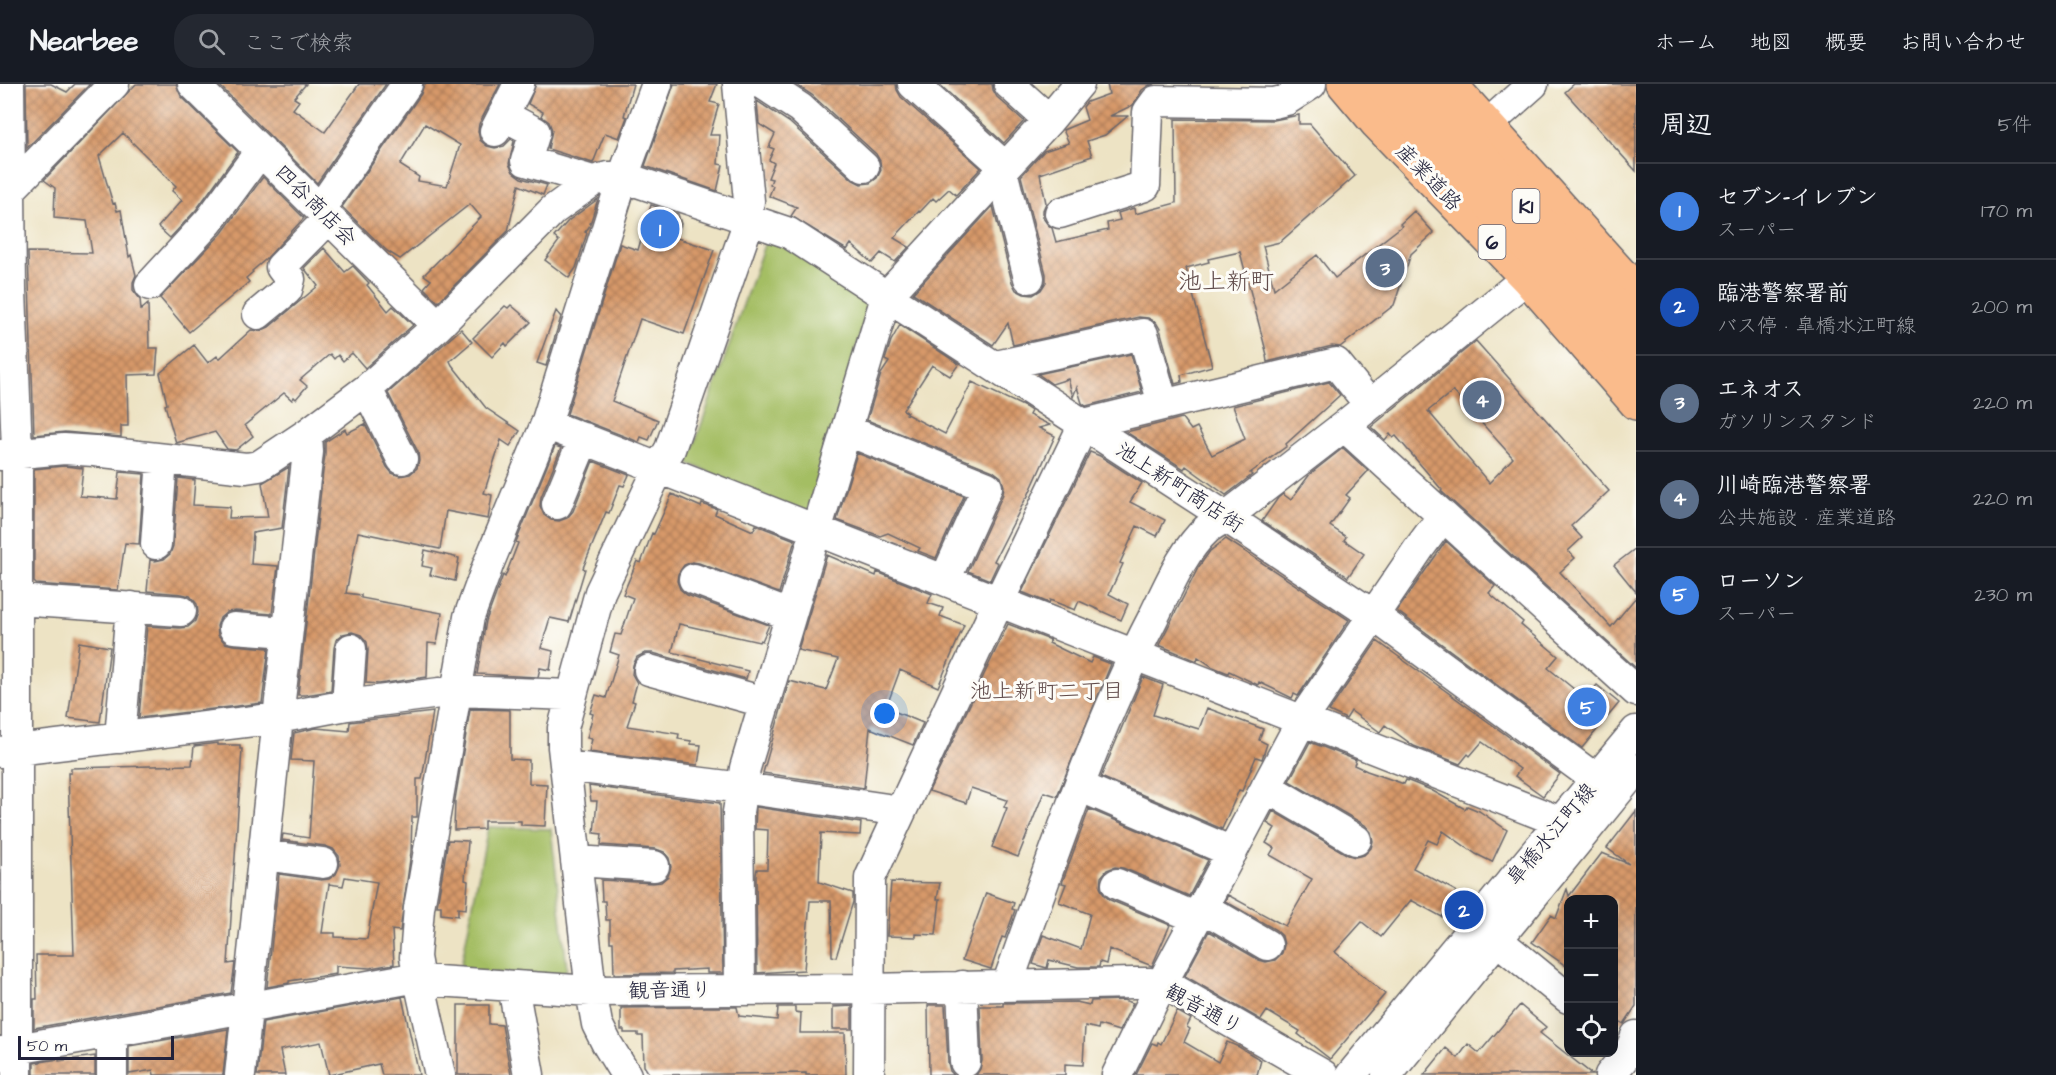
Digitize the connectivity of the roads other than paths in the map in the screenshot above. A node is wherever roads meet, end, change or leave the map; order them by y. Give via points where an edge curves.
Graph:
1 (9, 84) edge
2 (114, 84) edge
3 (194, 84) edge
4 (407, 84) edge
5 (519, 84) edge
6 (657, 84) edge
7 (738, 84) edge
8 (763, 84) edge
9 (913, 84) edge
10 (1009, 84) edge
11 (1079, 84) edge
12 (1311, 84) edge
13 (1344, 84) edge
14 (1380, 84) edge
15 (1417, 84) edge
16 (1450, 84) edge
17 (1533, 84) edge
18 (1049, 120) junction
19 (1487, 125) junction
20 (261, 150) junction
21 (864, 167) dead end
22 (1003, 169) junction
23 (623, 177) junction
24 (593, 182) junction
25 (11, 189) junction
26 (1060, 213) dead end
27 (324, 214) junction
28 (747, 220) junction
29 (1029, 278) dead end
30 (1527, 278) junction
31 (150, 285) dead end
32 (1636, 291) edge
33 (886, 297) junction
34 (258, 314) dead end
35 (438, 326) junction
36 (1636, 329) edge
37 (1636, 365) edge
38 (996, 366) junction
39 (367, 389) junction
40 (1636, 403) edge
41 (1163, 404) junction
42 (1370, 405) junction
43 (546, 424) junction
44 (1084, 424) junction
45 (1344, 426) junction
46 (846, 429) junction
47 (307, 434) junction
48 (584, 438) junction
49 (8, 454) edge
50 (162, 459) junction
51 (402, 459) dead end
52 (659, 468) junction
53 (557, 504) dead end
54 (1443, 516) junction
55 (1226, 517) junction
56 (816, 530) junction
57 (156, 544) dead end
58 (694, 579) dead end
59 (945, 580) junction
60 (17, 600) junction
61 (999, 601) junction
62 (131, 607) junction
63 (181, 611) dead end
64 (790, 615) junction
65 (1373, 615) junction
66 (234, 628) dead end
67 (287, 632) junction
68 (351, 649) dead end
69 (1134, 655) junction
70 (649, 670) dead end
71 (455, 691) junction
72 (1636, 691) edge
73 (572, 695) junction
74 (764, 702) junction
75 (347, 705) junction
76 (278, 718) junction
77 (1302, 720) junction
78 (1636, 732) edge
79 (120, 738) junction
80 (8, 752) edge
81 (566, 766) junction
82 (1636, 769) edge
83 (1597, 780) junction
84 (1080, 786) junction
85 (1266, 787) junction
86 (743, 788) junction
87 (901, 811) junction
88 (1561, 822) junction
89 (1356, 840) dead end
90 (1232, 852) junction
91 (263, 855) junction
92 (576, 861) junction
93 (322, 863) dead end
94 (654, 866) dead end
95 (8, 875) edge
96 (1117, 884) dead end
97 (1199, 912) junction
98 (1497, 940) junction
99 (1267, 945) dead end
100 (9, 951) edge
101 (418, 980) junction
102 (1007, 985) junction
103 (1161, 985) junction
104 (513, 986) junction
105 (962, 986) junction
106 (740, 989) junction
107 (869, 989) junction
108 (591, 991) junction
109 (1564, 994) edge
110 (247, 1009) junction
111 (112, 1034) junction
112 (1629, 1043) edge
113 (11, 1059) edge
114 (965, 1062) dead end
115 (112, 1075) edge
116 (240, 1075) edge
117 (440, 1075) edge
118 (529, 1075) edge
119 (626, 1075) edge
120 (869, 1075) edge
121 (1117, 1075) edge
122 (1323, 1075) edge
123 (1351, 1075) edge
124 (1387, 1075) edge
125 (1610, 1075) edge

1 - 25 street
2 - 25 street
3 - 20 street, 四谷商店会
4 - 27 street
5 - 24 street via 499,123 535,132 526,161
6 - 23 street
7 - 28 street via 749,201
8 - 21 street via 800,108
9 - 22 street
10 - 18 street
11 - 18 street
12 - 26 street via 1274,103 1156,101 1148,112 1145,186
13 - 30 main road, 産業道路 / 6
14 - 37 main road, K1
15 - 36 main road, K1
16 - 19 main road
17 - 19 street
18 - 22 street
19 - 32 main road
20 - 27 street, 四谷商店会
20 - 31 street via 209,221
22 - 29 street
22 - 33 street
23 - 24 street
23 - 28 street, 池上新町商店街
23 - 43 street
24 - 35 street via 553,210
25 - 49 street
27 - 34 street via 281,267 290,279 287,290
27 - 35 street, 四谷商店会
28 - 33 street, 池上新町商店街 via 789,233
28 - 52 street via 691,390
30 - 40 main road, 産業道路 / 6
30 - 42 street
33 - 38 street, 池上新町商店街
33 - 46 street
35 - 39 street
38 - 41 street via 1143,334
38 - 44 street, 池上新町商店街
39 - 47 street
39 - 51 street
41 - 42 street via 1336,363
41 - 44 street
42 - 45 street
43 - 48 street
43 - 71 street via 469,616
44 - 55 street, 池上新町商店街
44 - 61 street
45 - 54 street
45 - 55 street
46 - 56 street
46 - 59 street via 987,487
47 - 50 street via 259,466
47 - 67 street
48 - 52 street
48 - 53 street
49 - 50 street via 74,450
49 - 60 street
50 - 57 street
52 - 56 street
52 - 73 street via 600,592
54 - 65 street
54 - 72 street
55 - 65 street, 池上新町商店街
55 - 69 street via 1208,529 1182,561
56 - 59 street
56 - 64 street
58 - 64 street
59 - 61 street
60 - 62 street
60 - 80 street
61 - 69 street
61 - 87 street
62 - 63 street
62 - 79 street
64 - 74 street
65 - 77 street
65 - 83 street, 池上新町商店街
66 - 67 street
67 - 76 street
68 - 75 street
69 - 77 street
69 - 84 street
70 - 74 street
71 - 73 street
71 - 75 street
71 - 101 street via 419,908 415,957
73 - 81 street via 563,728
74 - 86 street
75 - 76 street
76 - 79 street
76 - 91 street
77 - 85 street
77 - 88 street
78 - 83 street, 皐橋水江町線
79 - 80 street
80 - 95 street
81 - 86 street
81 - 92 street
82 - 98 street, 皐橋水江町線
83 - 88 street, 皐橋水江町線
84 - 90 street
84 - 102 street
85 - 89 street
85 - 90 street
86 - 87 street
86 - 106 street via 738,812
87 - 107 street via 870,878
88 - 123 street, 皐橋水江町線
90 - 97 street
91 - 93 street
91 - 110 street
92 - 94 street
92 - 108 street
95 - 100 street
96 - 97 street
97 - 99 street
97 - 103 street
98 - 109 street
98 - 124 street, 皐橋水江町線
100 - 113 street
101 - 104 street, 観音通り
101 - 110 street, 観音通り
101 - 117 street
102 - 103 street, 観音通り
102 - 105 street, 観音通り
103 - 121 street
103 - 122 street, 観音通り
104 - 108 street, 観音通り
104 - 118 street
105 - 107 street, 観音通り
105 - 114 street
106 - 107 street, 観音通り
106 - 108 street, 観音通り
107 - 120 street
108 - 119 street via 597,1024
110 - 111 street, 観音通り
110 - 116 street
111 - 113 street, 観音通り
111 - 115 street
112 - 125 street

